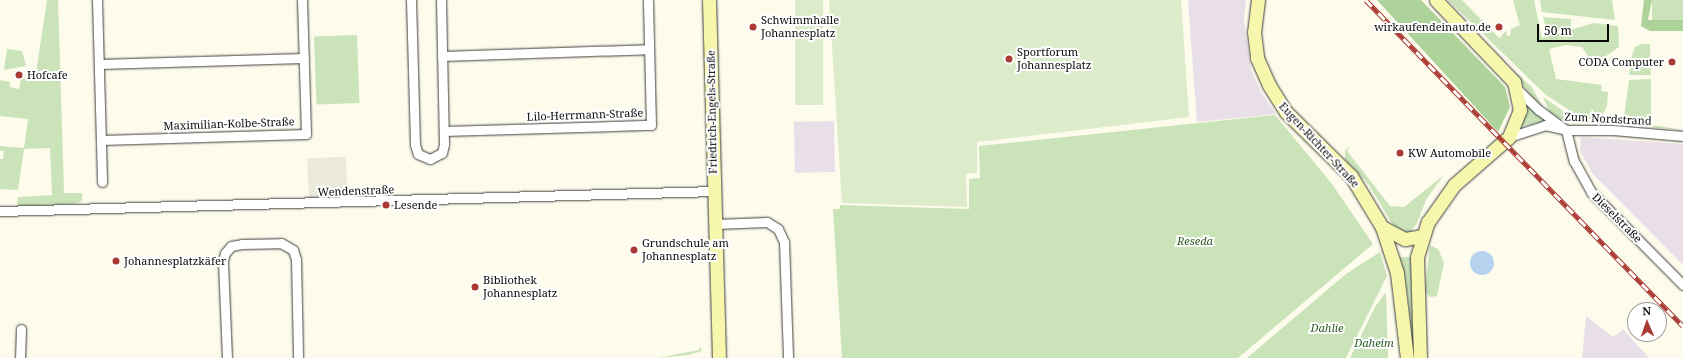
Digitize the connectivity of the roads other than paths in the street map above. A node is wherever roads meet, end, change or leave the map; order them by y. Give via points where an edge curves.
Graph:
1 (97, 0) edge
2 (302, 0) edge
3 (411, 0) edge
4 (441, 0) edge
5 (648, 0) edge
6 (709, 0) edge
7 (1258, 0) edge
8 (1436, 0) edge
9 (649, 49) junction
10 (442, 56) junction
11 (304, 58) junction
12 (99, 64) junction
13 (1518, 90) junction
14 (1566, 130) junction
15 (444, 131) junction
16 (1683, 136) edge
17 (1508, 138) junction
18 (101, 140) junction
19 (102, 182) dead end
20 (714, 191) junction
21 (0, 211) edge
22 (715, 224) junction
23 (1382, 228) junction
24 (1422, 236) junction
25 (1683, 285) edge
26 (21, 329) dead end
27 (20, 358) edge
28 (227, 358) edge
29 (298, 358) edge
30 (719, 358) edge
31 (788, 358) edge
32 (1406, 358) edge
33 (1420, 358) edge

1 - 12 street
2 - 11 street, Maximilian-Kolbe-Straße
3 - 15 street via 415,145 418,154 430,159 438,156 444,149
4 - 10 street
5 - 9 street, Lilo-Herrmann-Straße
6 - 20 main road, Friedrich-Engels-Straße
7 - 23 main road, Eugen-Richter-Straße via 1254,32 1257,52 1268,85 1286,112 1351,176
8 - 13 main road via 1505,69
9 - 10 street
9 - 15 street, Lilo-Herrmann-Straße via 651,125
10 - 15 street
11 - 12 street
11 - 18 street, Maximilian-Kolbe-Straße via 306,134
12 - 18 street
13 - 14 street
13 - 17 main road via 1520,110
14 - 16 street, Zum Nordstrand via 1613,130
14 - 17 street, Zum Nordstrand via 1545,125
14 - 25 street, Dieselstraße via 1574,161 1591,192
17 - 24 main road via 1443,197
18 - 19 street
20 - 21 street, Wendenstraße
20 - 22 main road, Friedrich-Engels-Straße
22 - 30 main road, Friedrich-Engels-Straße
22 - 31 street via 767,222 778,229 784,242
23 - 24 main road via 1406,239
23 - 32 main road, Eugen-Richter-Straße via 1398,279
24 - 33 main road via 1417,257 1416,280
26 - 27 street
28 - 29 street via 223,261 225,252 231,246 242,244 281,243 293,250 296,259

